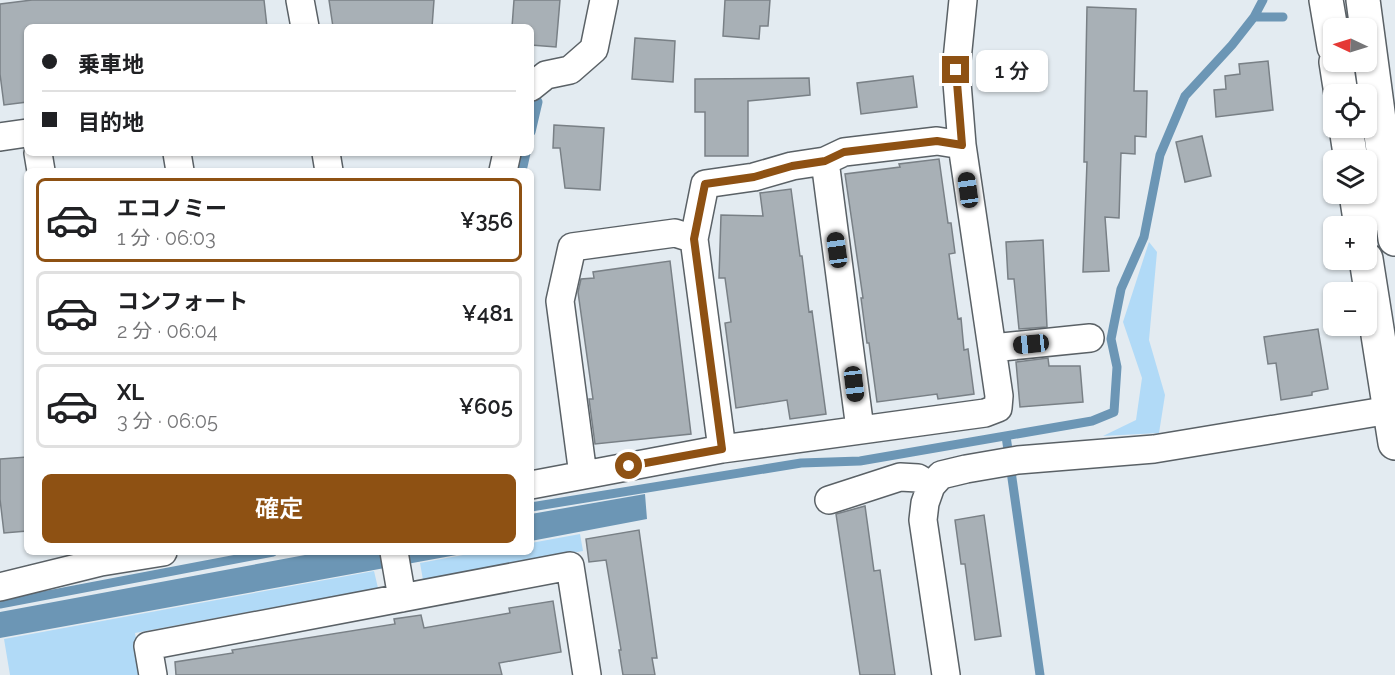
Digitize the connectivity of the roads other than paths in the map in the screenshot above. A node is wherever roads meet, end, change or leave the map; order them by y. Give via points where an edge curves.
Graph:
1 (300, 0) edge
2 (604, 0) edge
3 (963, 0) edge
4 (1326, 0) edge
5 (1363, 0) edge
6 (1329, 18) edge
7 (304, 24) edge
8 (534, 85) edge
9 (24, 133) edge
10 (0, 137) edge
11 (962, 145) junction
12 (825, 161) junction
13 (694, 239) junction
14 (1395, 239) edge
15 (1368, 270) edge
16 (1090, 338) dead end
17 (992, 348) junction
18 (1390, 410) junction
19 (860, 429) junction
20 (1395, 443) edge
21 (722, 449) junction
22 (583, 475) junction
23 (534, 484) edge
24 (932, 486) junction
25 (829, 500) dead end
26 (126, 555) edge
27 (395, 555) edge
28 (101, 557) edge
29 (0, 587) edge
30 (402, 598) junction
31 (153, 675) edge
32 (587, 675) edge
33 (946, 675) edge

1 - 7 street
2 - 8 street via 594,49 570,70 546,75
3 - 11 street via 956,70
4 - 6 highway
5 - 14 highway
9 - 10 street
11 - 12 street via 937,141 844,152
11 - 17 street
12 - 13 street via 705,184
12 - 19 street
13 - 21 street
13 - 22 street via 675,233 572,247 560,302
15 - 18 highway
16 - 17 street
17 - 19 street via 998,408
18 - 20 highway
18 - 24 street via 1154,449 1010,461 941,475
19 - 21 street
21 - 22 street
22 - 23 street
24 - 25 street via 918,478 900,477
24 - 33 street via 923,520
26 - 28 street
27 - 30 street
28 - 29 street
30 - 31 street via 148,646
30 - 32 street via 570,566

